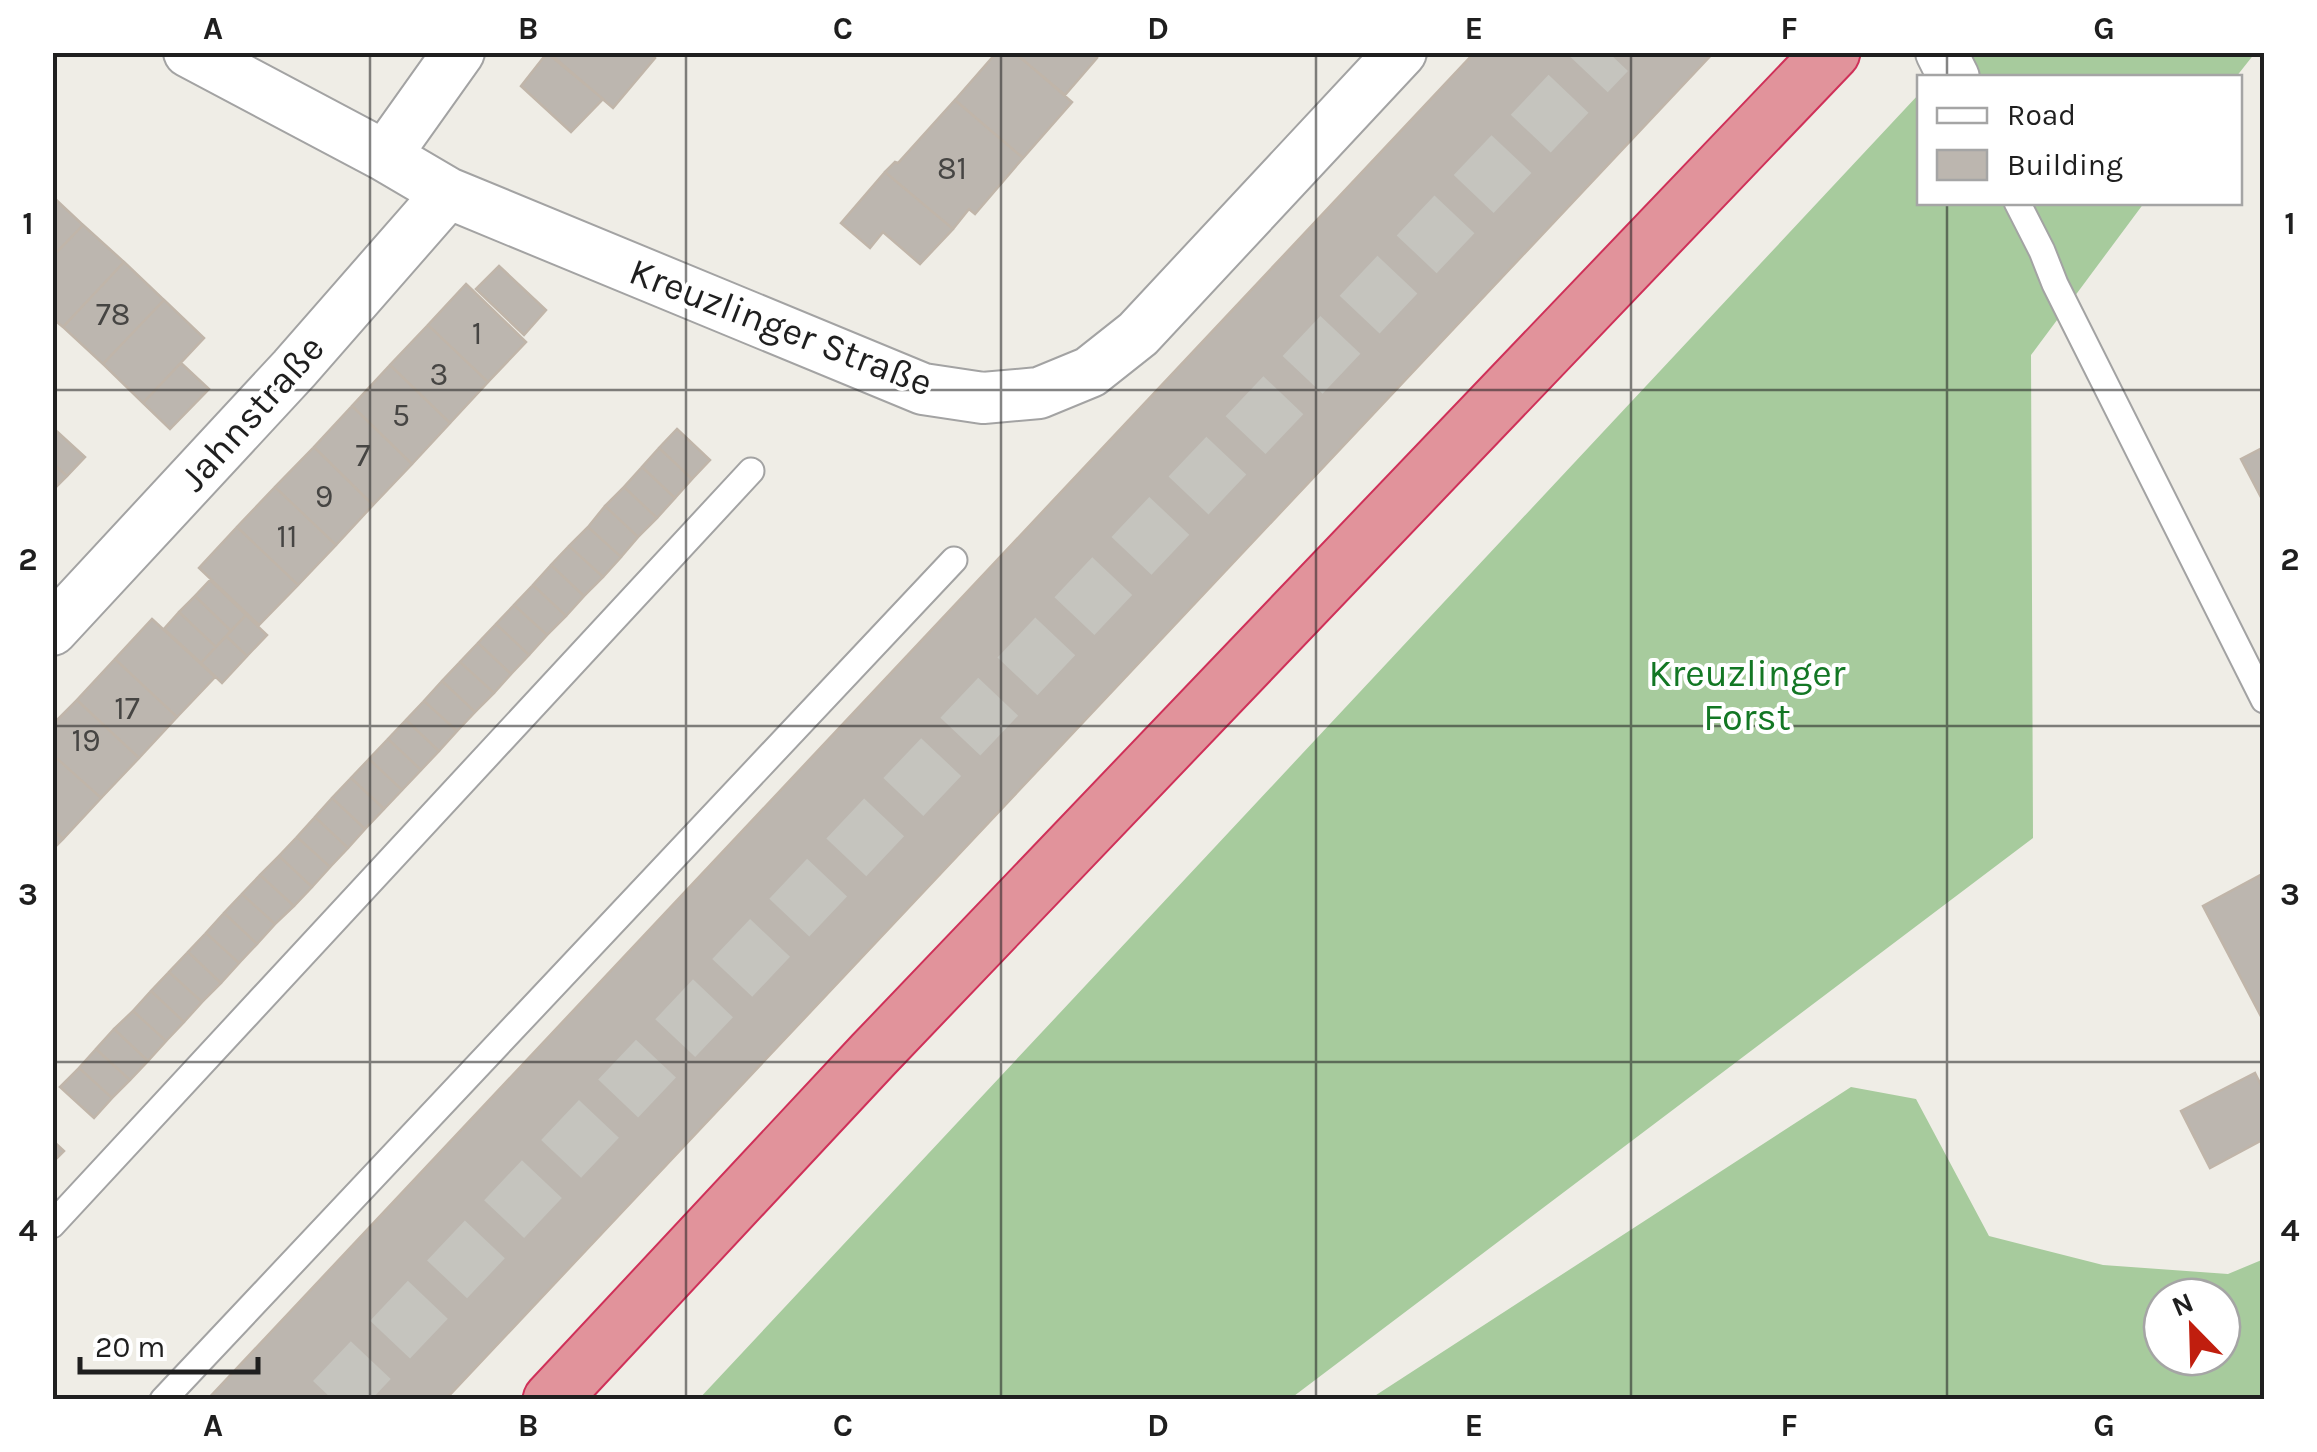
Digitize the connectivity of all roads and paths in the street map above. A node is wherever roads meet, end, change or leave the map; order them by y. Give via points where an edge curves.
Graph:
1 (189, 52) edge
2 (459, 52) edge
3 (1402, 52) edge
4 (1832, 52) edge
5 (1941, 52) edge
6 (1952, 75) edge
7 (386, 156) junction
8 (448, 192) junction
9 (2018, 205) edge
10 (751, 471) dead end
11 (954, 560) dead end
12 (52, 630) edge
13 (2264, 700) edge
14 (52, 1226) edge
15 (163, 1400) edge
16 (551, 1400) edge

1 - 7 street, Kreuzlinger Straße
2 - 7 street
3 - 8 street, Kreuzlinger Straße via 1138,334 1090,372 1039,392 984,398 924,390
4 - 16 highway
5 - 6 street
7 - 8 street, Kreuzlinger Straße
8 - 12 street, Jahnstraße
9 - 13 lane
10 - 14 lane
11 - 15 lane

